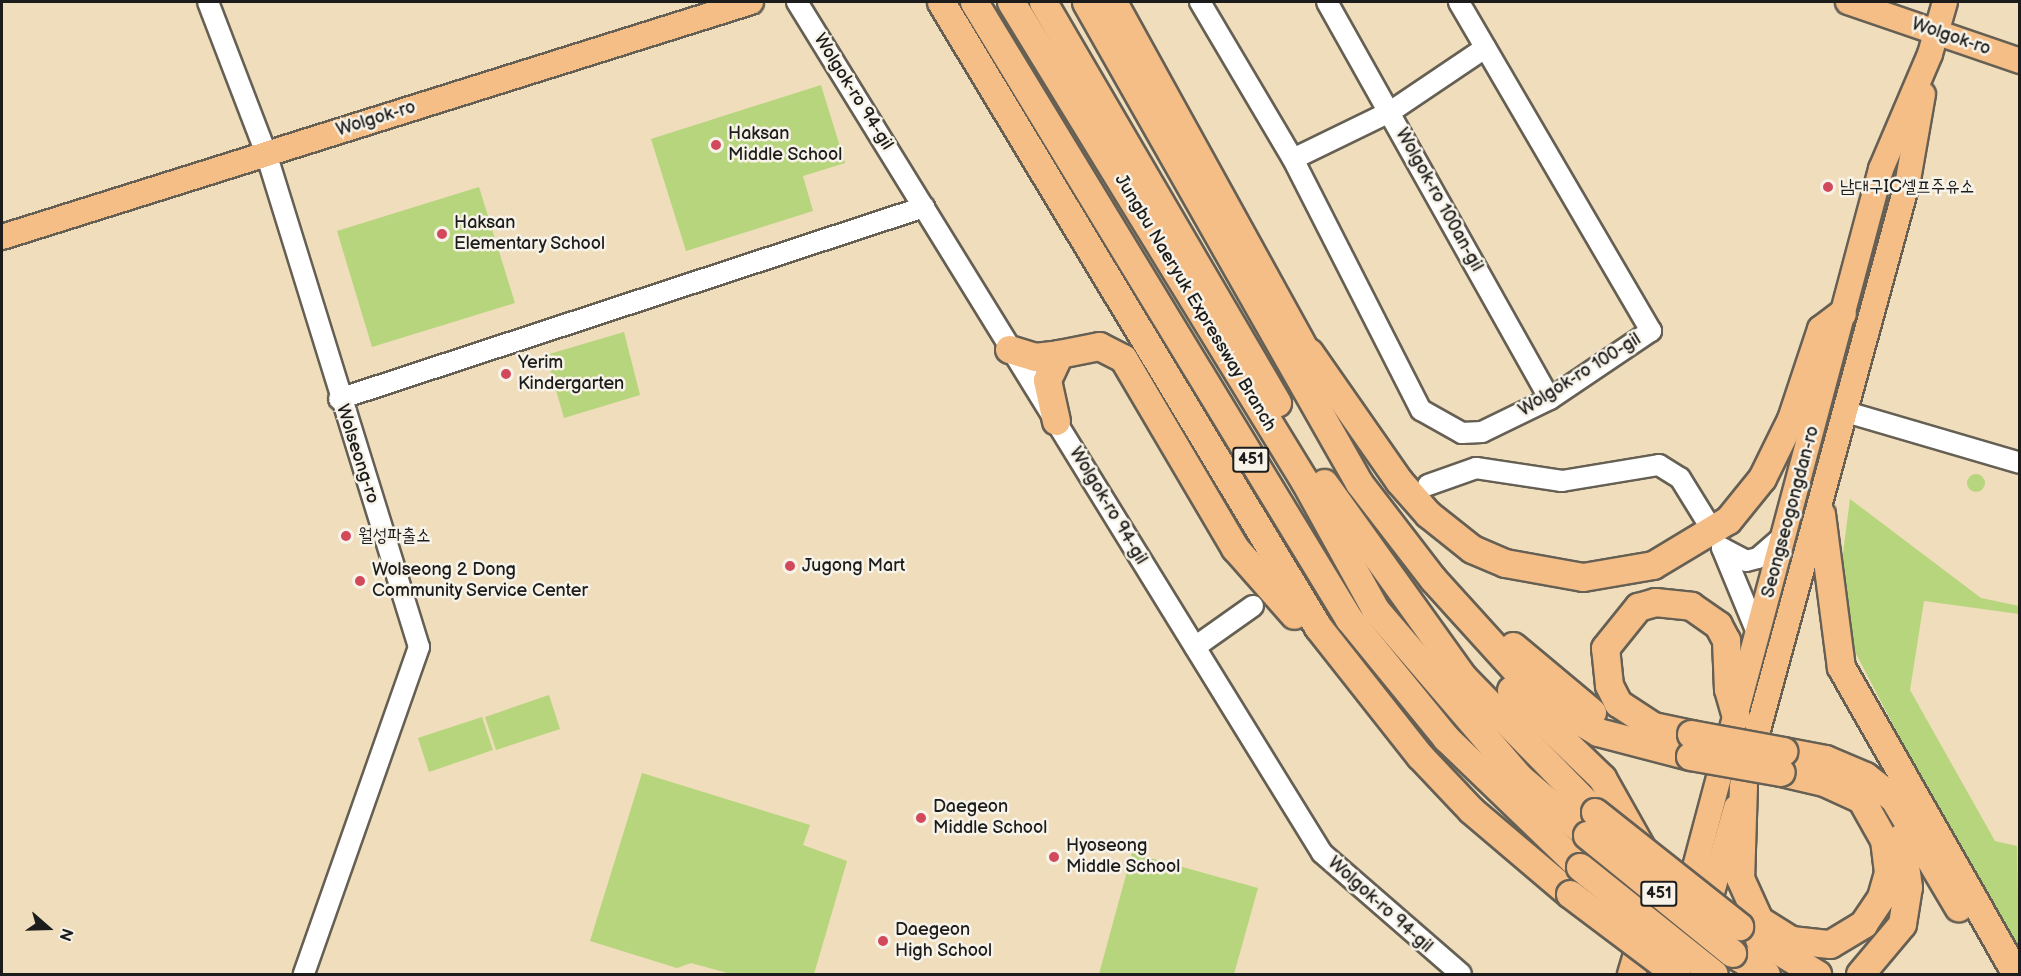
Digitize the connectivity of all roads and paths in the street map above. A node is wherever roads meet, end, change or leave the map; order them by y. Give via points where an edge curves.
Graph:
1 (208, 2) edge
2 (751, 2) edge
3 (797, 2) edge
4 (1011, 2) edge
5 (1043, 2) edge
6 (1086, 2) edge
7 (1113, 2) edge
8 (1200, 2) edge
9 (1328, 2) edge
10 (1459, 2) edge
11 (1848, 2) edge
12 (1945, 2) edge
13 (976, 5) edge
14 (946, 10) edge
15 (1933, 43) junction
16 (1485, 48) junction
17 (2019, 61) edge
18 (1390, 112) junction
19 (266, 153) junction
20 (1293, 159) junction
21 (924, 207) junction
22 (2, 237) edge
23 (1842, 313) junction
24 (1266, 316) junction
25 (1299, 337) junction
26 (1010, 349) junction
27 (1059, 354) junction
28 (339, 399) junction
29 (1550, 399) junction
30 (1846, 412) junction
31 (1056, 421) junction
32 (2019, 463) edge
33 (1428, 485) tunnel mouth
34 (1821, 514) junction
35 (1706, 520) dead end
36 (1786, 532) junction
37 (1253, 606) dead end
38 (1758, 635) junction
39 (1195, 647) junction
40 (1736, 717) junction
41 (1690, 744) junction
42 (1420, 756) junction
43 (1782, 761) junction
44 (1743, 785) junction
45 (1591, 823) junction
46 (304, 975) edge
47 (1461, 975) edge
48 (1631, 975) edge
49 (1666, 975) edge
50 (1676, 975) edge
51 (1689, 975) edge
52 (1714, 975) edge
53 (1766, 975) edge
54 (1817, 975) edge
55 (1860, 975) edge
56 (2000, 975) edge
57 (2016, 975) edge

1 - 19 street, Wolseong-ro
2 - 19 main road, Wolgok-ro
3 - 21 street, Wolgok-ro 94-gil
4 - 45 highway, Jungbu Naeryuk Expressway Branch / 451 via 1305,482 1375,609 1519,777
5 - 45 highway via 1331,496 1461,676
6 - 24 highway
7 - 25 highway
8 - 20 street, Wolgok-ro 100-gil
9 - 18 street, Wolgok-ro 100an-gil
10 - 16 street, Wolgok-ro 100-gil
11 - 15 main road, Wolgok-ro
12 - 15 main road, Seongseogongdan-ro
13 - 52 highway, Jungbu Naeryuk Expressway Branch / 451, bridge via 1349,619 1446,738 1580,867
14 - 42 highway via 1245,513 1318,627
15 - 17 main road, Wolgok-ro
15 - 23 main road, Seongseogongdan-ro via 1881,169
15 - 30 main road, Seongseogongdan-ro via 1908,180
16 - 18 street
16 - 29 street, Wolgok-ro 100-gil via 1651,331
18 - 20 street
18 - 29 street, Wolgok-ro 100an-gil
19 - 22 main road, Wolgok-ro
19 - 28 street, Wolseong-ro
20 - 29 street, Wolgok-ro 100-gil via 1421,410 1462,433 1482,432
21 - 26 street, Wolgok-ro 94-gil
21 - 28 street
23 - 25 highway via 1821,329 1791,419 1762,478 1728,520 1653,565 1583,577 1505,563 1472,549 1428,514 1398,482
23 - 36 main road, Seongseogongdan-ro
24 - 41 highway via 1359,483 1508,664 1541,698 1598,732
24 - 48 highway via 1345,488 1419,590 1549,731 1602,778 1643,844 1648,898
25 - 41 highway via 1371,474 1509,642 1596,716 1649,736
26 - 27 highway via 1035,357
26 - 31 street, Wolgok-ro 94-gil
27 - 31 highway via 1047,380
27 - 42 highway via 1099,346 1123,358 1235,548
28 - 46 street, Wolseong-ro via 419,647
30 - 32 street
30 - 34 main road, Seongseogongdan-ro
31 - 39 street, Wolgok-ro 94-gil
33 - 35 street via 1476,468 1562,481 1659,465 1680,478
34 - 44 main road, Seongseogongdan-ro
34 - 57 highway via 1841,667
36 - 38 main road, Seongseogongdan-ro
36 - 38 street via 1758,558 1746,561 1722,548
37 - 39 street
38 - 40 main road, Seongseogongdan-ro
39 - 47 street, Wolgok-ro 94-gil via 1322,853
40 - 41 highway via 1728,689 1726,640 1718,624 1691,606 1671,602 1638,607 1605,648 1608,685 1618,703
40 - 49 main road, Seongseogongdan-ro
41 - 43 highway
42 - 50 highway, bridge via 1471,810 1570,894
43 - 44 highway via 1861,799 1884,840 1888,872 1881,897 1863,924 1830,944 1791,940 1759,920 1740,878
43 - 55 highway via 1824,766 1860,784 1888,806 1904,845 1908,887 1902,924
43 - 56 highway via 1826,759 1865,776 1894,799
44 - 51 main road, Seongseogongdan-ro
45 - 53 highway, Jungbu Naeryuk Expressway Branch / 451, bridge via 1732,953
45 - 54 highway, bridge

